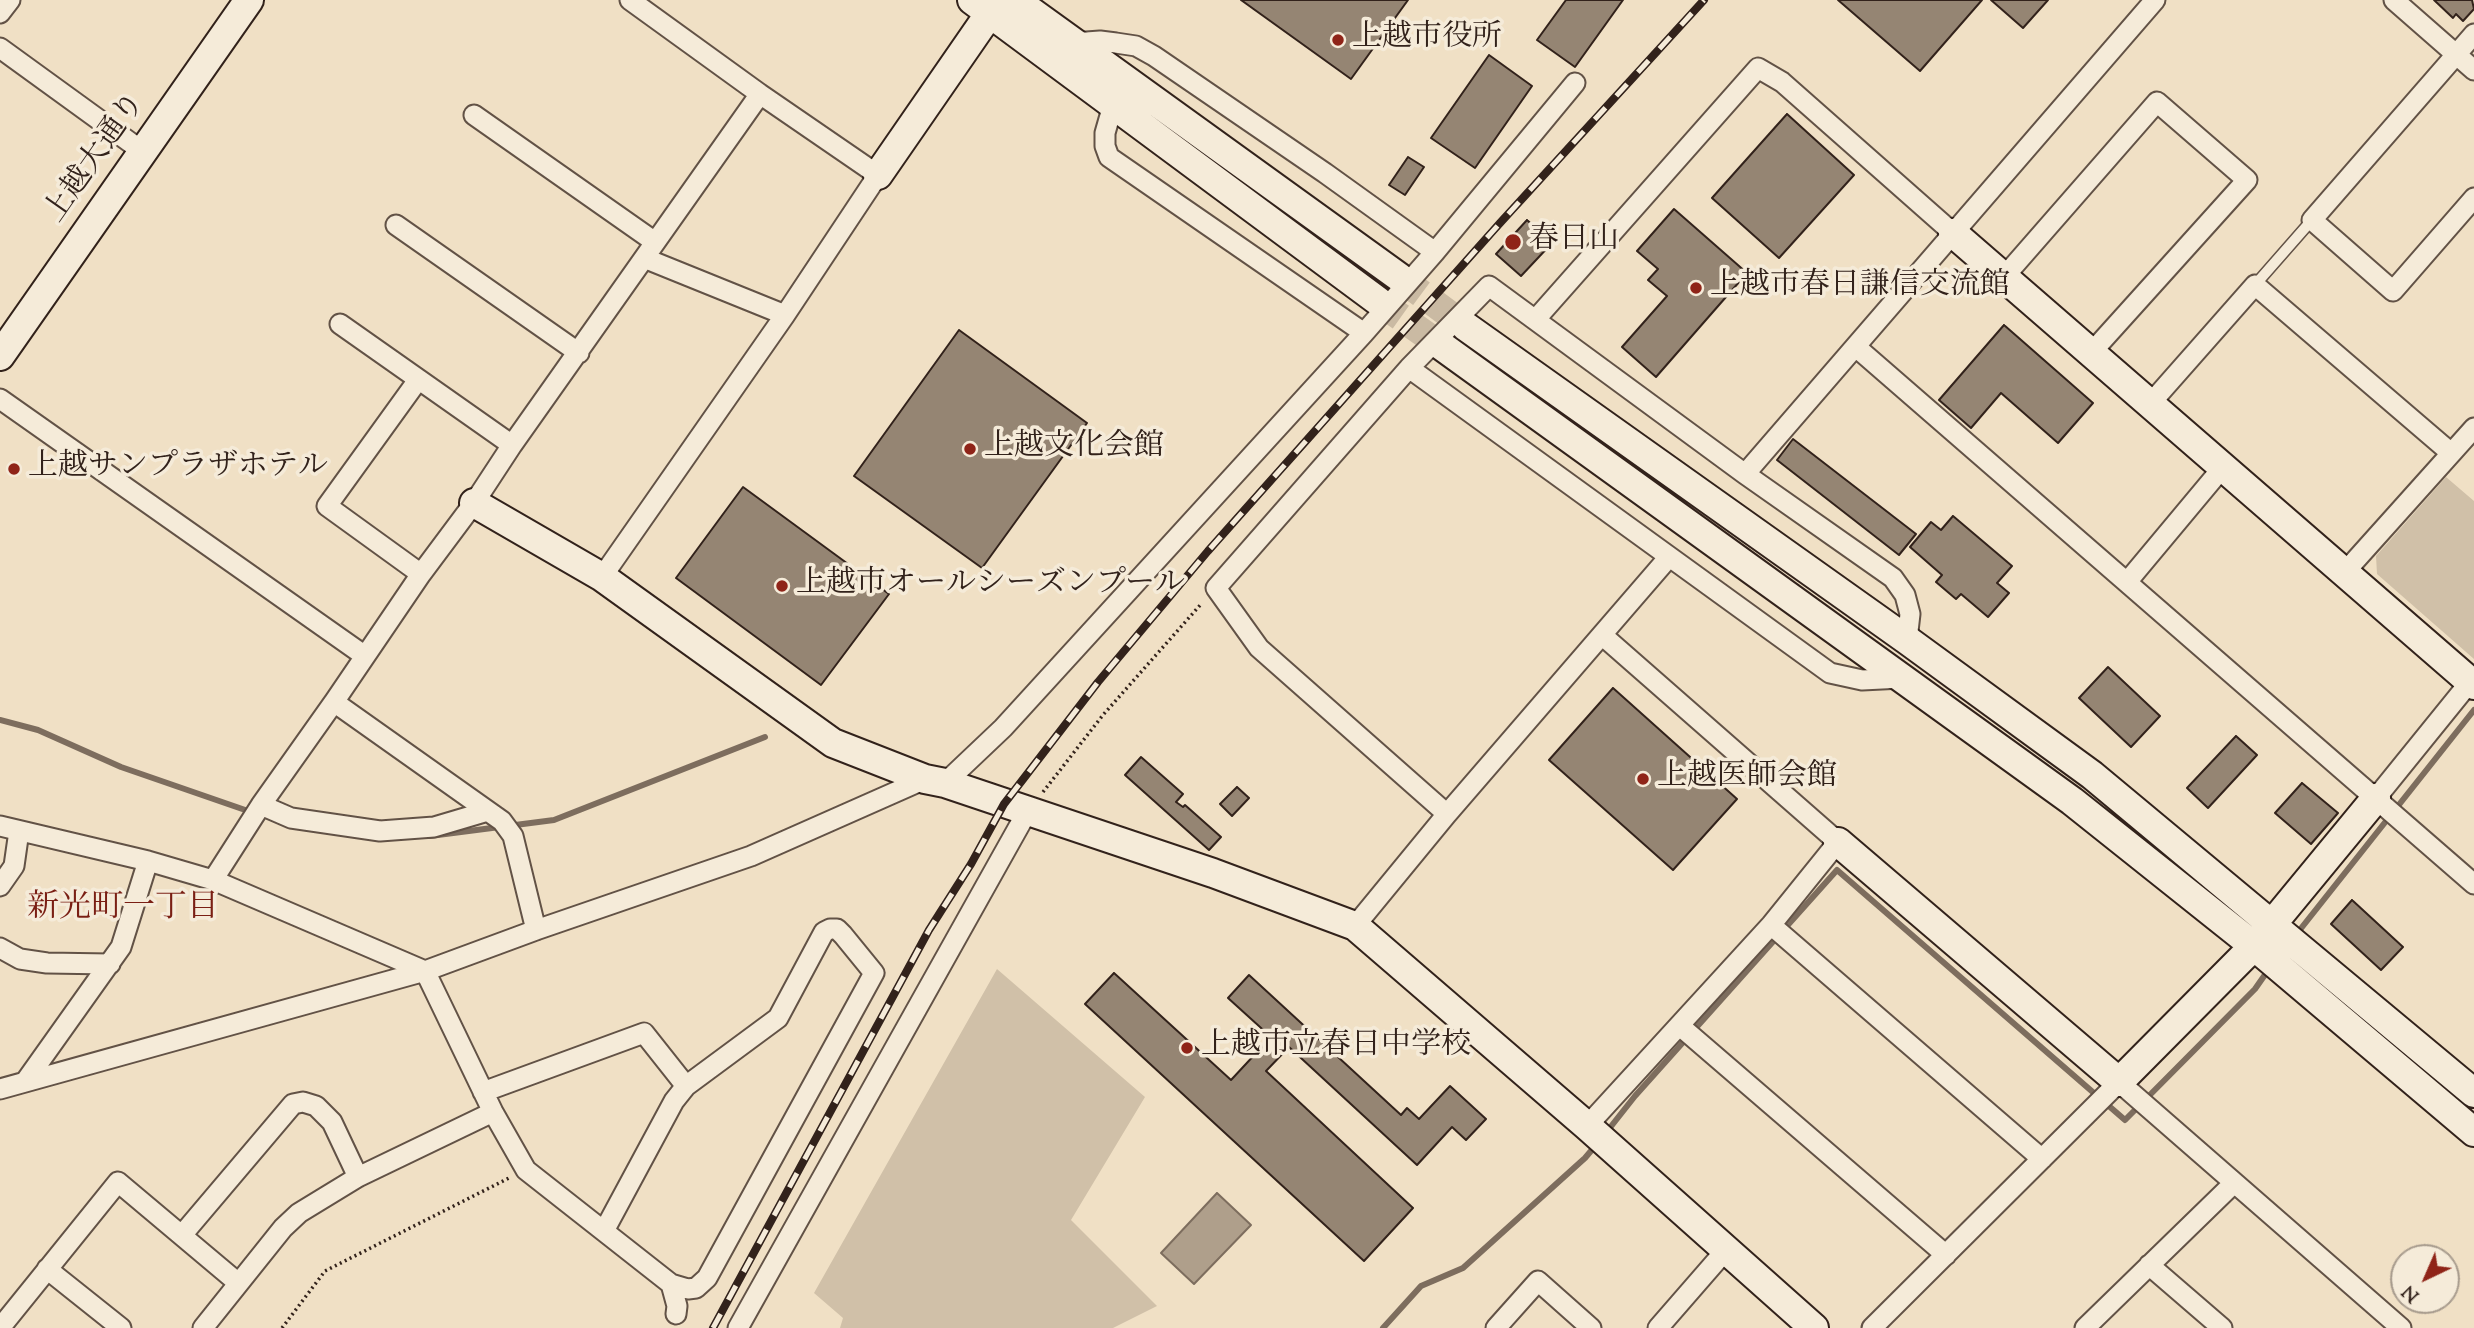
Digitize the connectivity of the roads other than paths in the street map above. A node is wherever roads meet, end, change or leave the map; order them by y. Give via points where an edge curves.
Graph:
1 (10, 0) edge
2 (249, 0) edge
3 (630, 0) edge
4 (1015, 0) edge
5 (2155, 0) edge
6 (2405, 3) edge
7 (987, 4) edge
8 (0, 13) edge
9 (2474, 34) edge
10 (1073, 43) junction
11 (0, 48) edge
12 (2456, 54) junction
13 (2474, 70) edge
14 (1575, 83) dead end
15 (760, 94) junction
16 (1113, 105) junction
17 (474, 115) dead end
18 (142, 151) junction
19 (877, 175) junction
20 (2474, 198) edge
21 (2312, 220) junction
22 (396, 225) dead end
23 (1954, 233) junction
24 (650, 250) junction
25 (1435, 252) junction
26 (1399, 277) tunnel mouth
27 (2004, 277) junction
28 (2255, 285) junction
29 (1378, 301) tunnel mouth
30 (785, 315) junction
31 (1535, 320) junction
32 (340, 324) dead end
33 (1465, 326) tunnel mouth
34 (1364, 333) junction
35 (1443, 347) tunnel mouth
36 (1856, 347) junction
37 (579, 353) junction
38 (2091, 353) junction
39 (0, 356) edge
40 (1409, 368) junction
41 (418, 380) junction
42 (0, 398) edge
43 (2150, 404) junction
44 (2474, 428) edge
45 (512, 445) junction
46 (2451, 453) junction
47 (2223, 467) junction
48 (1745, 474) junction
49 (474, 503) junction
50 (1669, 557) junction
51 (2344, 573) junction
52 (421, 574) junction
53 (602, 577) junction
54 (2127, 582) junction
55 (1602, 635) junction
56 (1907, 640) junction
57 (365, 656) junction
58 (1902, 678) junction
59 (2473, 681) edge
60 (334, 702) junction
61 (935, 781) junction
62 (2376, 799) junction
63 (261, 806) junction
64 (488, 811) junction
65 (1027, 812) junction
66 (1447, 814) junction
67 (10, 828) edge
68 (1838, 842) junction
69 (148, 861) junction
70 (213, 880) junction
71 (2474, 884) edge
72 (0, 886) edge
73 (1771, 925) junction
74 (1355, 926) junction
75 (536, 930) junction
76 (2263, 936) junction
77 (0, 948) edge
78 (110, 964) junction
79 (425, 971) junction
80 (1680, 1026) junction
81 (25, 1082) junction
82 (2119, 1082) junction
83 (686, 1086) junction
84 (0, 1089) edge
85 (483, 1092) junction
86 (2474, 1093) edge
87 (493, 1112) junction
88 (1587, 1126) junction
89 (2474, 1132) edge
90 (2042, 1159) junction
91 (358, 1178) junction
92 (2234, 1183) junction
93 (604, 1231) junction
94 (182, 1235) junction
95 (1725, 1251) junction
96 (1946, 1255) junction
97 (2149, 1265) junction
98 (47, 1269) junction
99 (237, 1283) junction
100 (671, 1284) junction
101 (676, 1314) dead end
102 (0, 1328) edge
103 (121, 1328) edge
104 (202, 1328) edge
105 (738, 1328) edge
106 (1496, 1328) edge
107 (1591, 1328) edge
108 (1658, 1328) edge
109 (1814, 1328) edge
110 (1872, 1328) edge
111 (2085, 1328) edge
112 (2222, 1328) edge
113 (2401, 1328) edge

1 - 8 street
2 - 18 street, 上越大通り
3 - 15 street
4 - 10 street
5 - 23 street
6 - 12 street
7 - 16 street
7 - 19 street
9 - 12 street
10 - 25 street via 1116,43 1154,56
10 - 26 street
11 - 18 street
12 - 13 street
12 - 21 street
14 - 25 street
15 - 19 street
15 - 24 street
16 - 29 street
16 - 34 street via 1105,133 1109,157
17 - 24 street
18 - 39 street, 上越大通り
19 - 30 street
20 - 21 street via 2393,291
21 - 28 lane
22 - 37 street
23 - 27 street
23 - 31 street via 1782,82 1758,68
23 - 36 street
24 - 30 street
24 - 37 street
25 - 34 street
27 - 38 street
27 - 38 street via 2157,102 2237,171 2247,180
28 - 43 street
28 - 46 street
30 - 53 street
31 - 40 street via 1489,285
31 - 48 street
32 - 41 street
33 - 56 street
34 - 61 street via 1003,728
35 - 58 street
36 - 48 street
36 - 54 street
37 - 45 street
38 - 43 street
40 - 50 street
40 - 66 street via 1216,588 1259,648
41 - 45 street
41 - 52 street via 327,506
42 - 57 street
43 - 47 street
44 - 46 street
45 - 49 street
46 - 51 street
47 - 51 street
47 - 54 street
48 - 56 street via 1893,578 1905,595 1910,614
49 - 52 street
49 - 53 street
50 - 55 street
50 - 58 street via 1830,673 1862,680
51 - 59 street
52 - 57 street
53 - 61 street via 834,743
54 - 62 street
55 - 66 street
55 - 68 street
56 - 76 street via 2092,775
57 - 60 street
58 - 76 street
59 - 62 street
60 - 63 street
60 - 64 street
61 - 65 street
61 - 75 street via 751,856
62 - 71 street
62 - 76 street
63 - 64 street via 291,818 380,831 434,827
63 - 70 street
64 - 75 street via 513,836
65 - 74 street
65 - 105 street
66 - 74 street
67 - 69 street
67 - 72 street via 14,866
68 - 73 street
68 - 82 street
69 - 70 street
69 - 78 street via 121,947
70 - 79 street
73 - 80 street
73 - 90 street
74 - 88 street
75 - 79 street
76 - 82 street
76 - 86 street
76 - 89 street
77 - 78 street via 20,959 47,963
78 - 81 street
79 - 81 street
79 - 85 street
80 - 88 street
80 - 96 street
81 - 84 street
82 - 90 street
82 - 92 street
83 - 85 street via 643,1033
83 - 93 street
83 - 100 street via 778,1018 824,932 837,929 874,973 707,1278 696,1288
85 - 87 street
87 - 91 street
87 - 93 street via 526,1170
88 - 95 street
90 - 96 street
91 - 94 street via 332,1122 316,1106 293,1104
91 - 99 street via 299,1213
92 - 97 street
92 - 113 street
93 - 100 street
94 - 98 street via 118,1182
94 - 99 street
95 - 108 street
95 - 109 street
96 - 110 street
97 - 111 street
97 - 112 street
98 - 102 street
98 - 103 street
99 - 104 street
100 - 101 street
106 - 107 street via 1538,1281

